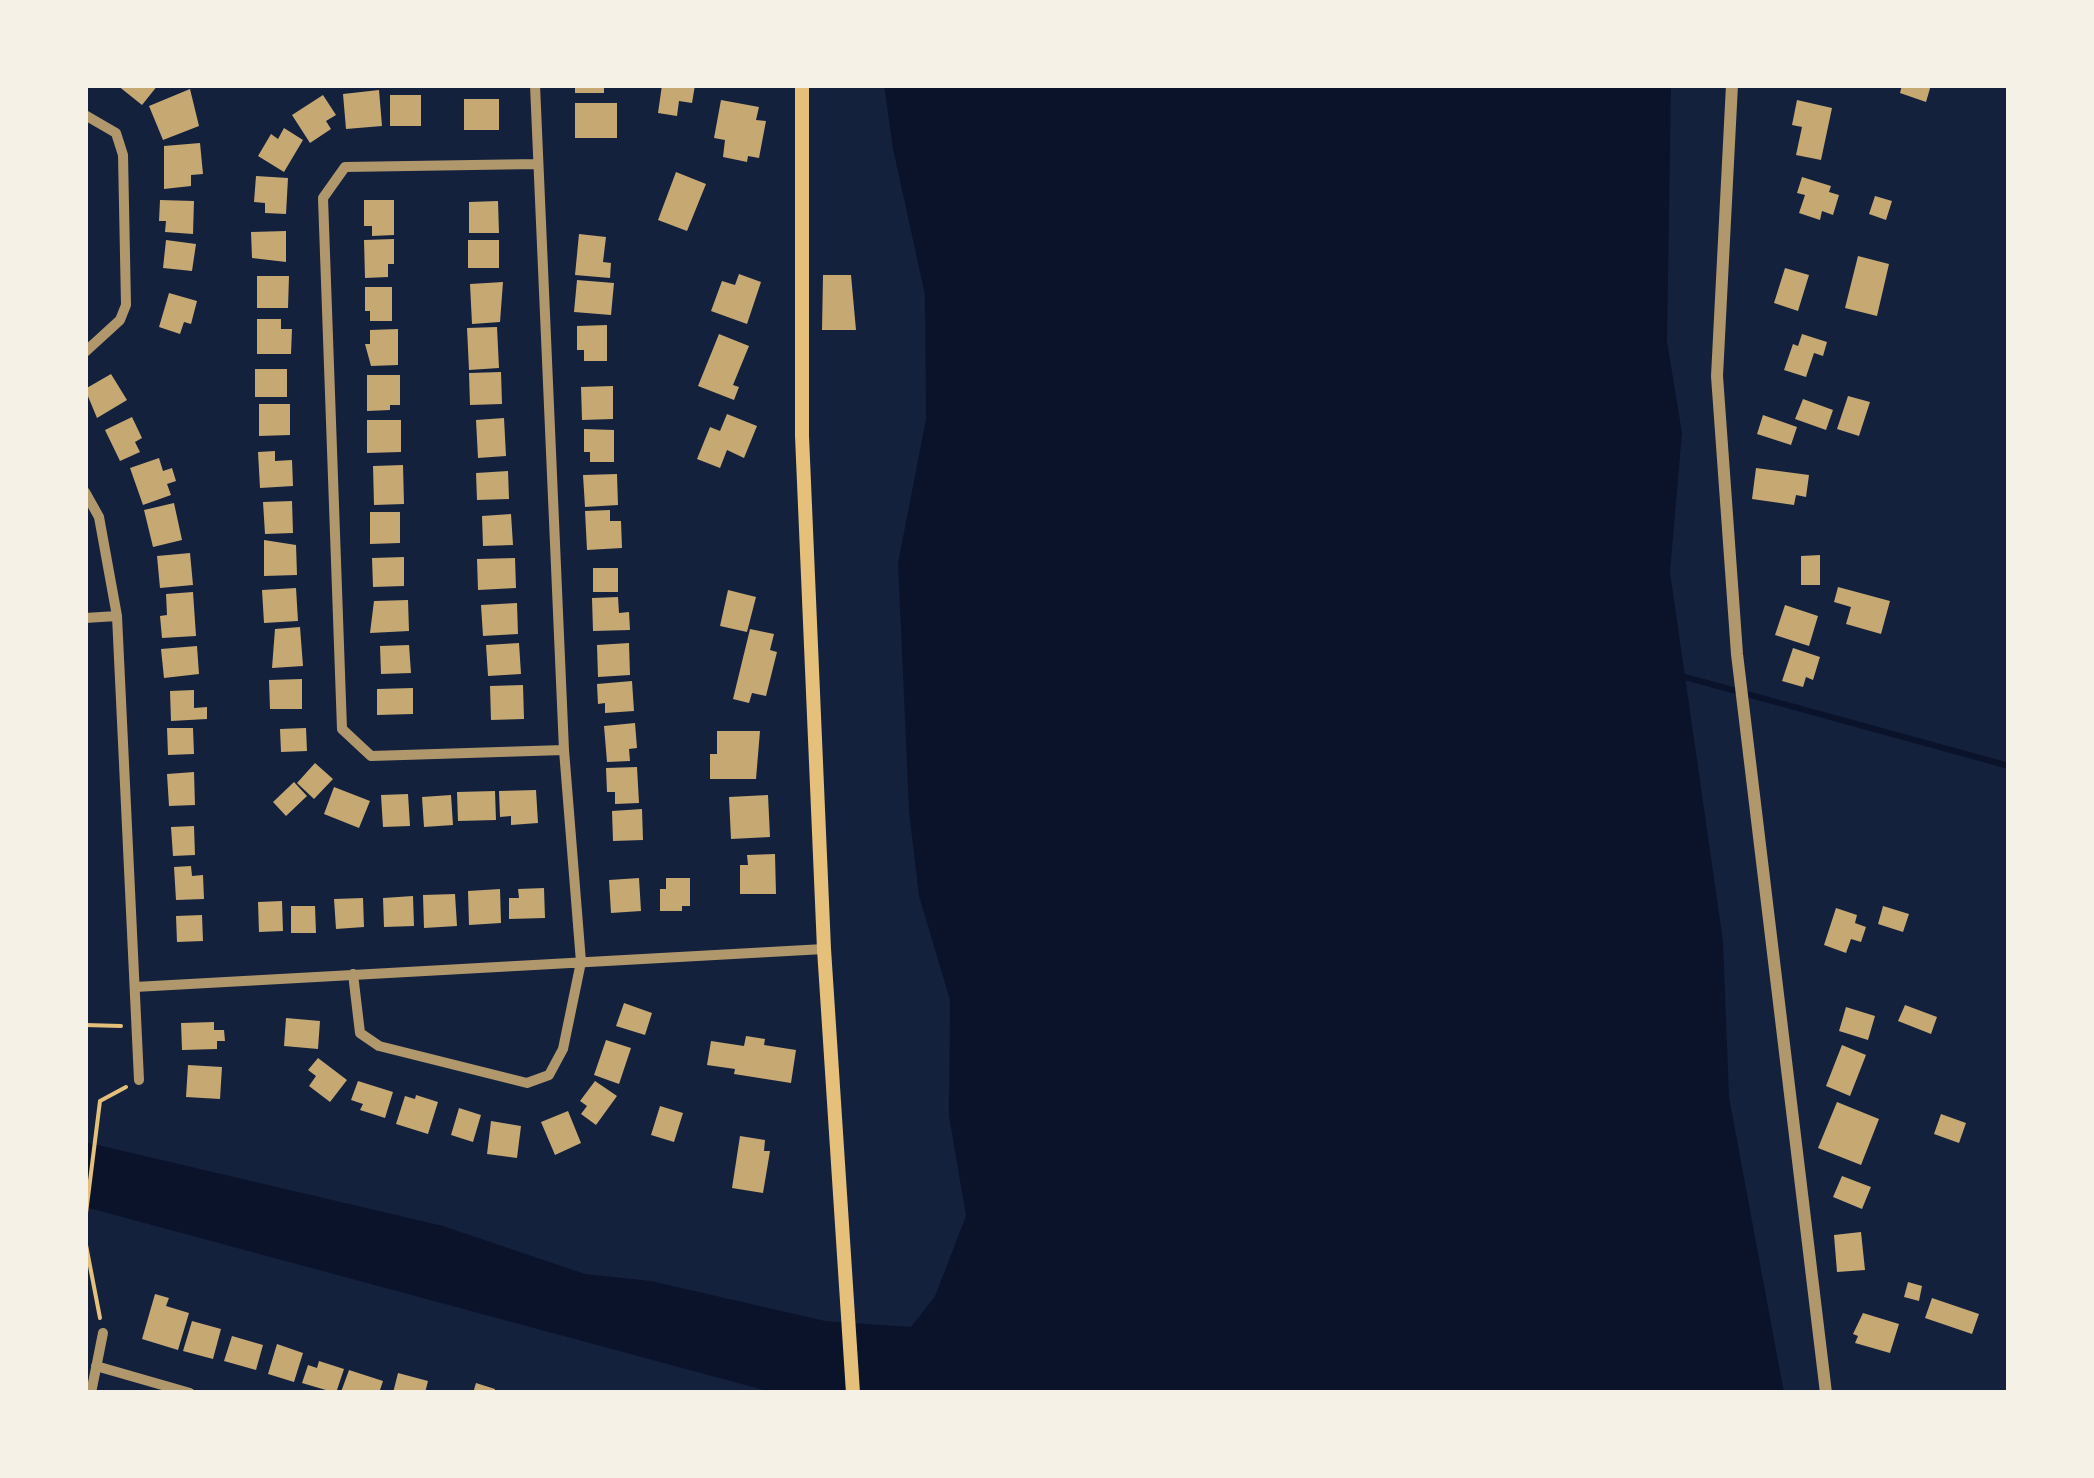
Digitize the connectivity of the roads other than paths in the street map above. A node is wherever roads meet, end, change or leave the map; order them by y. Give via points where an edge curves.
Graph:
1 (535, 85) edge
2 (802, 85) edge
3 (1732, 85) edge
4 (85, 115) edge
5 (536, 164) junction
6 (85, 352) edge
7 (85, 492) edge
8 (116, 616) junction
9 (85, 618) edge
10 (564, 750) junction
11 (824, 949) junction
12 (580, 962) junction
13 (353, 974) junction
14 (135, 987) junction
15 (139, 1080) road end
16 (103, 1333) road end
17 (96, 1366) junction
18 (90, 1393) edge
19 (190, 1393) edge
20 (854, 1393) edge
21 (1826, 1393) edge

1 - 5 street
2 - 11 main road via 802,436
3 - 21 street via 1717,376 1736,654
4 - 6 street via 116,133 123,156 126,304 120,320
5 - 10 street
5 - 10 street via 345,167 324,198 342,729 371,756
7 - 8 street via 99,517
8 - 9 street
8 - 14 street
10 - 12 street
11 - 12 street
11 - 20 main road
12 - 13 street
12 - 13 street via 563,1049 549,1075 527,1083 379,1046 360,1033
13 - 14 street
14 - 15 street
16 - 17 street
17 - 18 street
17 - 19 street

